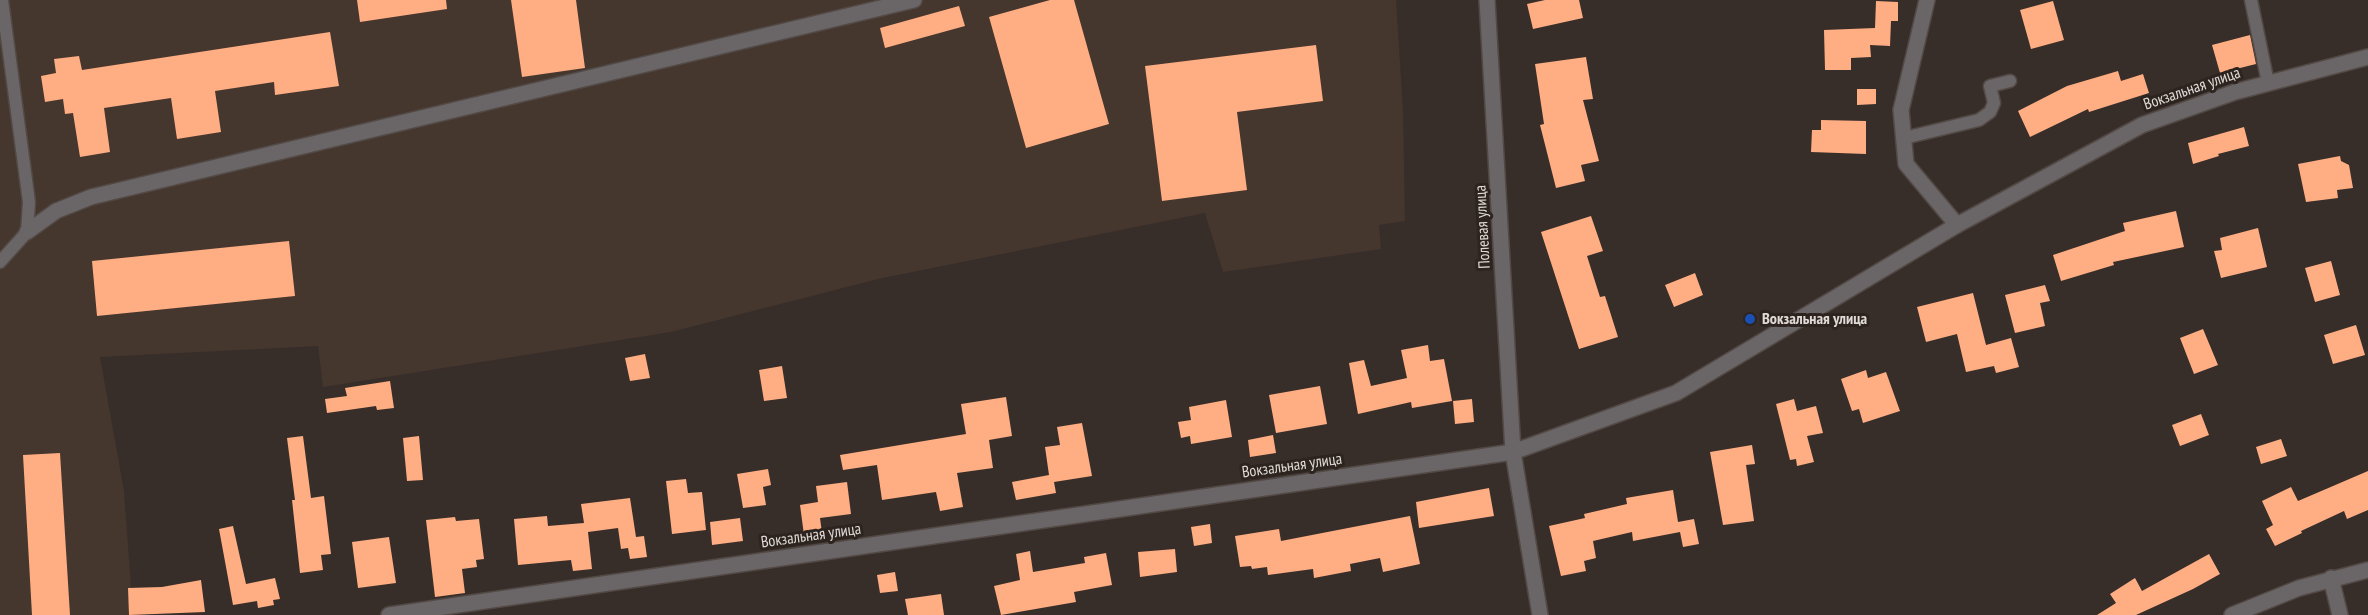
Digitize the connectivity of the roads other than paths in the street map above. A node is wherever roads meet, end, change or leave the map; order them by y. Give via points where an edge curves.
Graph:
1 (2, 0) edge
2 (914, 0) edge
3 (1488, 0) edge
4 (1927, 0) edge
5 (2251, 0) edge
6 (2368, 57) edge
7 (2010, 81) dead end
8 (2268, 83) junction
9 (1904, 138) junction
10 (1958, 225) junction
11 (27, 232) junction
12 (0, 261) edge
13 (1514, 452) junction
14 (2368, 570) edge
15 (2331, 578) junction
16 (389, 615) edge
17 (1540, 615) edge
18 (2232, 615) edge
19 (2340, 615) edge

1 - 11 lane via 29,202
2 - 11 street via 91,197 56,212
3 - 13 street, Полевая улица
4 - 9 street via 1900,110
5 - 8 lane
6 - 8 street, Вокзальная улица
7 - 9 lane via 1990,86 1994,103 1979,120
8 - 10 street, Вокзальная улица via 2142,125
9 - 10 street via 1906,164
10 - 13 street, Вокзальная улица via 1676,393
11 - 12 lane
13 - 16 street, Вокзальная улица
13 - 17 street, Полевая улица
14 - 15 street
15 - 18 street
15 - 19 street

